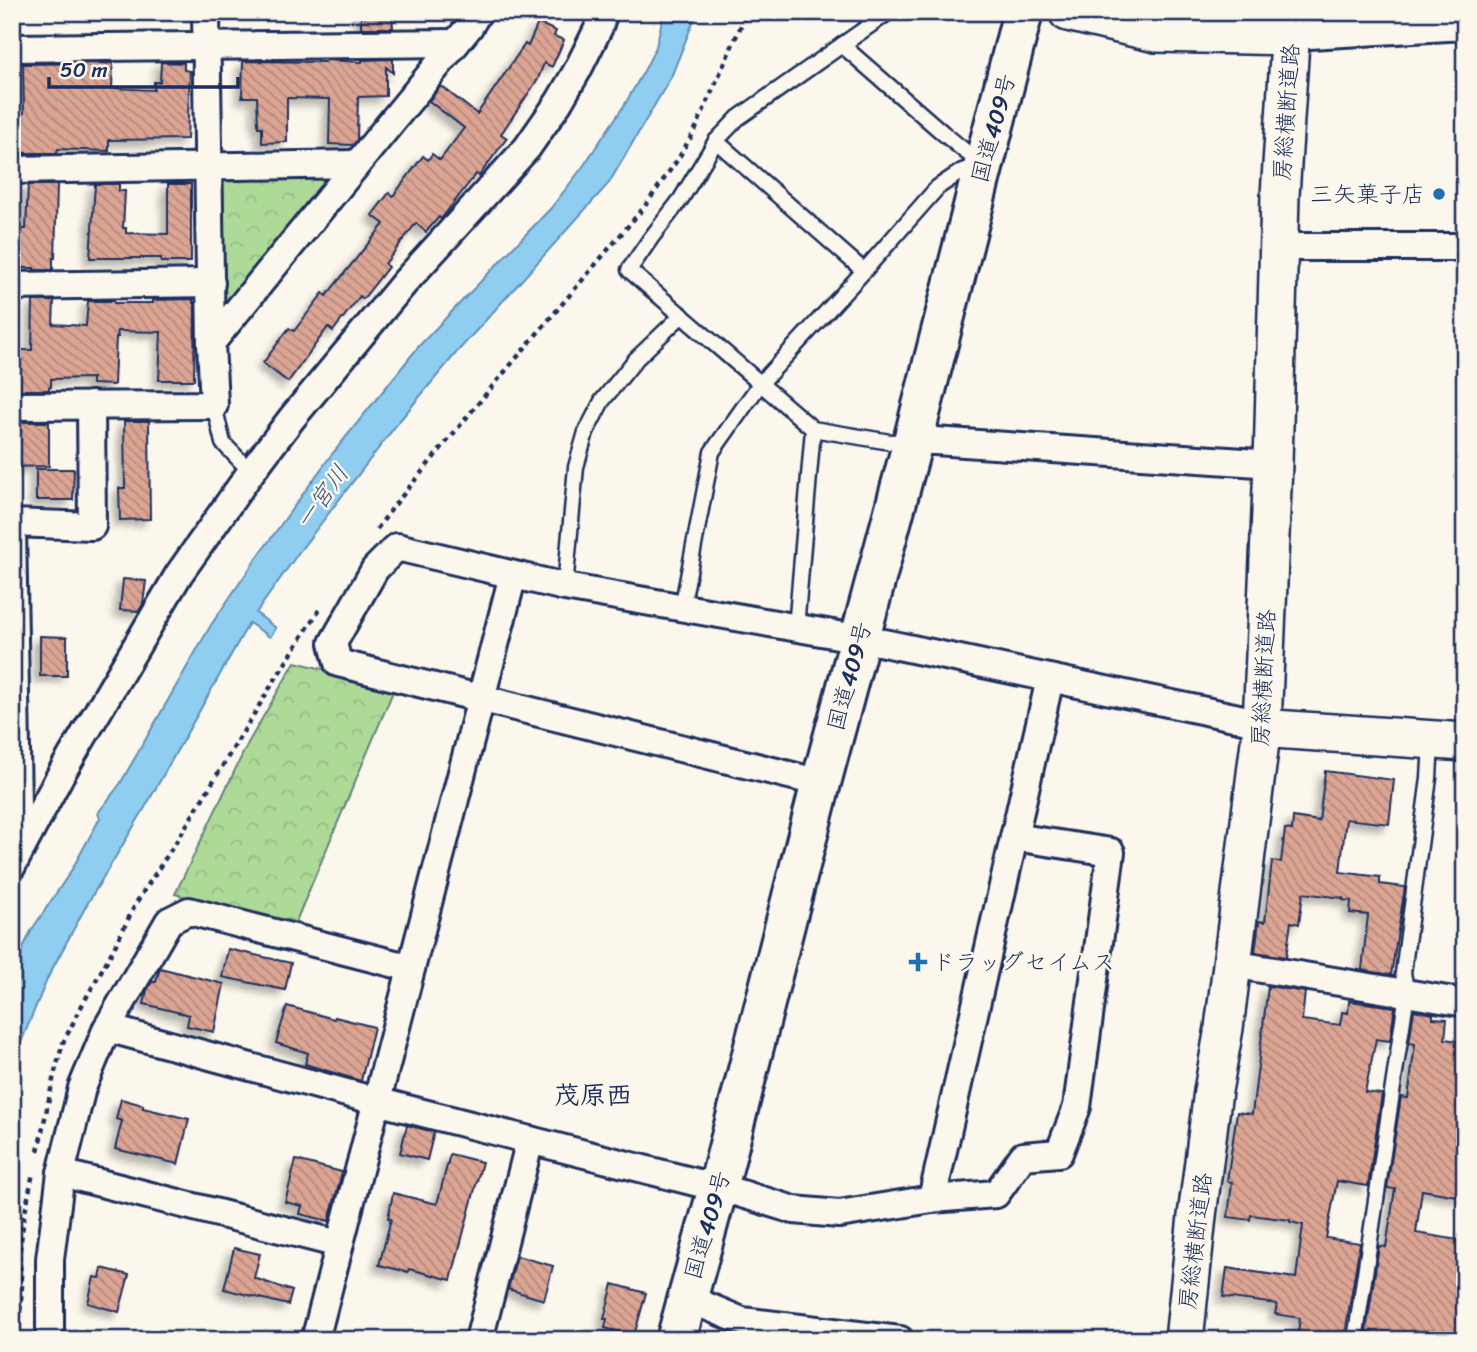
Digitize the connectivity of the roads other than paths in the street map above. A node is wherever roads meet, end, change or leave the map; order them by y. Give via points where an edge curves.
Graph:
1 (206, 12) edge
2 (478, 12) edge
3 (604, 12) edge
4 (889, 12) edge
5 (1023, 12) edge
6 (1068, 12) edge
7 (1292, 24) edge
8 (1465, 26) edge
9 (456, 43) junction
10 (842, 45) junction
11 (207, 46) junction
12 (12, 48) edge
13 (716, 141) junction
14 (984, 163) junction
15 (355, 164) junction
16 (209, 168) junction
17 (12, 170) edge
18 (1280, 247) junction
19 (1465, 247) edge
20 (864, 271) junction
21 (211, 283) junction
22 (12, 286) edge
23 (682, 315) junction
24 (211, 343) junction
25 (760, 384) junction
26 (91, 405) junction
27 (214, 405) junction
28 (12, 406) edge
29 (813, 429) junction
30 (913, 441) junction
31 (1273, 464) junction
32 (251, 472) junction
33 (12, 525) edge
34 (513, 575) junction
35 (565, 587) junction
36 (682, 608) junction
37 (796, 628) junction
38 (859, 638) junction
39 (1050, 679) junction
40 (482, 698) junction
41 (1262, 726) junction
42 (1448, 741) edge
43 (821, 783) junction
44 (12, 812) edge
45 (1014, 837) junction
46 (12, 866) edge
47 (1232, 964) junction
48 (411, 968) junction
49 (1407, 993) junction
50 (1465, 1003) edge
51 (107, 1028) junction
52 (376, 1101) junction
53 (530, 1140) junction
54 (61, 1173) junction
55 (718, 1188) junction
56 (932, 1199) junction
57 (339, 1244) junction
58 (687, 1298) junction
59 (50, 1340) edge
60 (315, 1340) edge
61 (479, 1340) edge
62 (676, 1340) edge
63 (900, 1340) edge
64 (1184, 1340) edge
65 (1355, 1340) edge

1 - 11 street
2 - 9 street
3 - 32 street via 565,92 527,148 405,282
4 - 10 lane
5 - 14 highway, 国道409号
6 - 7 street via 1156,33
7 - 8 street
7 - 18 street, 房総横断道路
9 - 11 street
9 - 15 street
10 - 13 lane via 738,118
10 - 14 lane
11 - 12 street
11 - 16 street
13 - 20 lane
13 - 23 lane via 629,270
14 - 20 lane via 938,187
14 - 30 highway, 国道409号
15 - 16 street
15 - 24 street
16 - 17 street
16 - 21 street
18 - 19 street
18 - 31 street, 房総横断道路
20 - 25 lane
21 - 22 street
21 - 24 street
23 - 25 lane
23 - 35 lane via 636,359 586,432 576,467
24 - 27 street
25 - 29 lane
25 - 36 lane via 712,452
26 - 27 street
26 - 28 street
26 - 33 street via 92,526
27 - 32 lane via 223,443
29 - 30 lane via 890,442
29 - 37 lane
30 - 31 street
30 - 38 highway, 国道409号
31 - 41 street, 房総横断道路
32 - 46 street via 179,575
33 - 44 street via 17,805
34 - 35 street
34 - 40 street
34 - 40 street via 397,547 375,569 333,643 338,663
35 - 36 street
36 - 37 street
37 - 38 street
38 - 39 street
38 - 43 highway, 国道409号
39 - 41 street
39 - 45 street
40 - 43 street
40 - 48 street
41 - 42 street
41 - 47 street, 房総横断道路
42 - 49 lane via 1429,778 1403,973
43 - 55 highway, 国道409号
45 - 56 street
45 - 56 street via 1111,852 1077,1107 1059,1153 1023,1156 996,1194
47 - 49 street
47 - 64 street, 房総横断道路
48 - 51 street via 189,911 169,921
48 - 52 street
49 - 50 street
49 - 65 lane
51 - 52 street
51 - 54 street via 82,1088
52 - 53 street
52 - 57 street
53 - 55 street
53 - 61 street
54 - 57 street
54 - 59 street via 50,1258
55 - 56 street via 794,1209 839,1214
55 - 58 highway, 国道409号
57 - 60 street
58 - 62 highway, 国道409号
58 - 63 street via 742,1321

